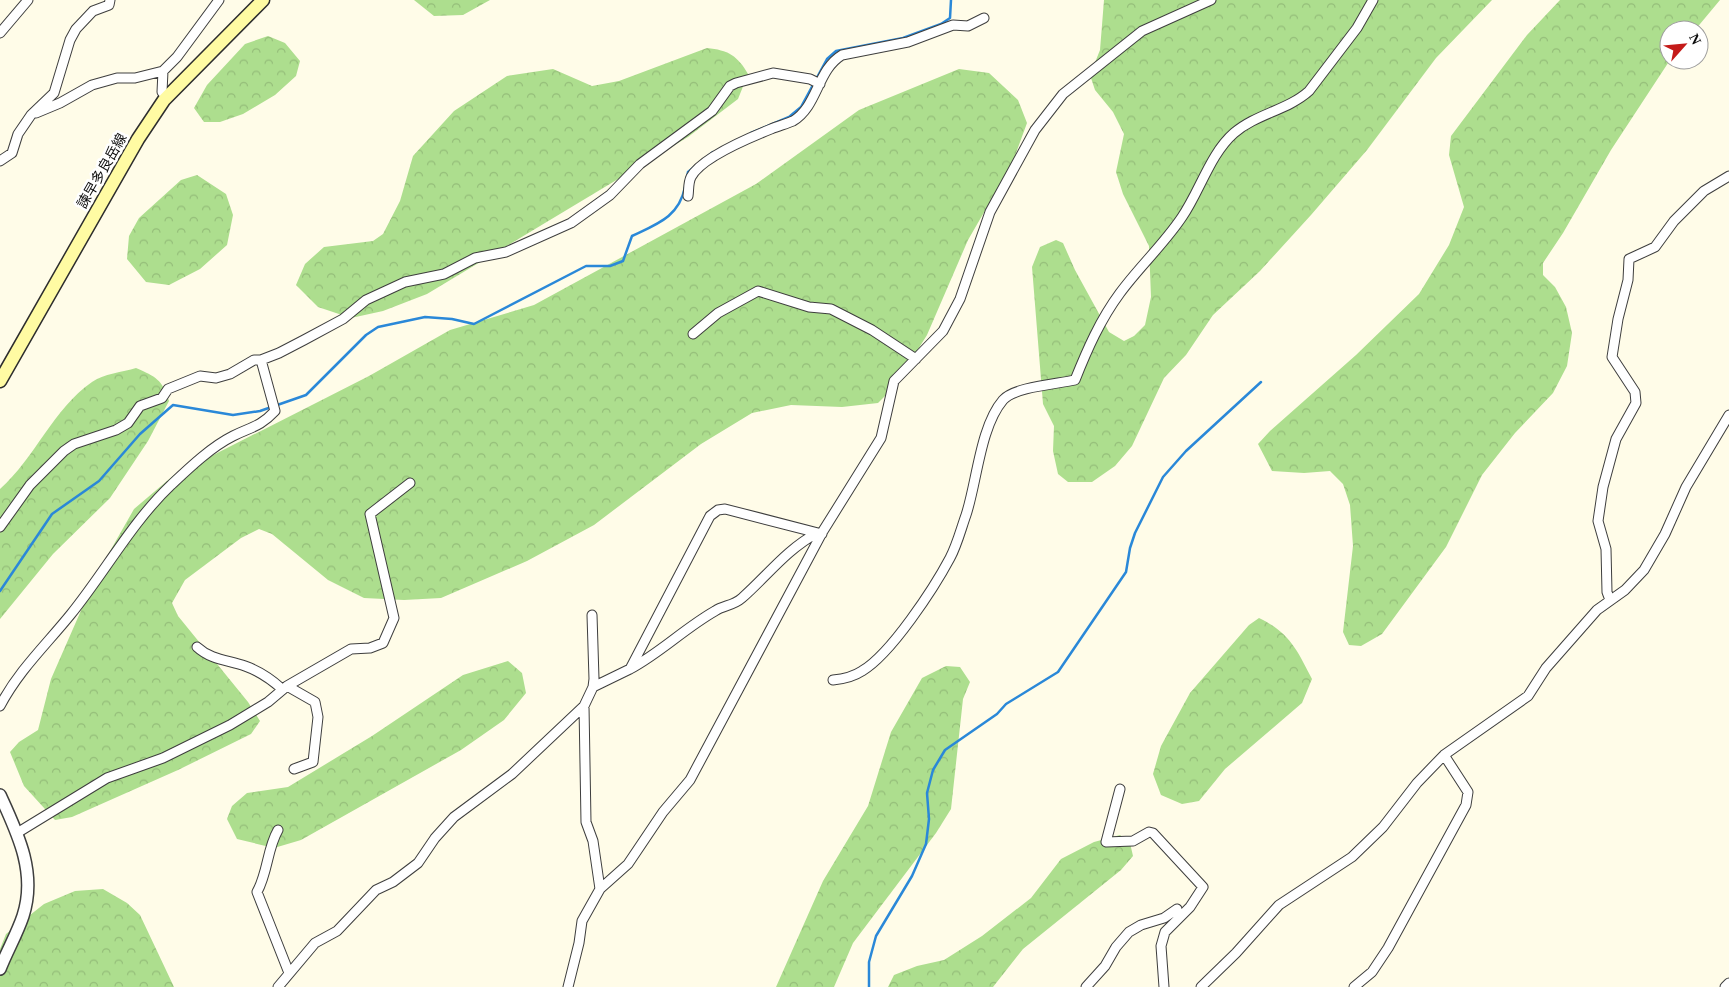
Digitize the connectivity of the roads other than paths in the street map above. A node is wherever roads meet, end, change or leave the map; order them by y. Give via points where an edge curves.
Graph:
1 (28, 0) edge
2 (110, 0) edge
3 (219, 0) edge
4 (263, 0) edge
5 (1211, 0) edge
6 (1373, 0) edge
7 (984, 18) dead end
8 (0, 33) edge
9 (163, 71) junction
10 (820, 84) junction
11 (167, 96) junction
12 (31, 115) junction
13 (0, 161) edge
14 (1729, 176) edge
15 (688, 196) dead end
16 (693, 334) dead end
17 (916, 359) junction
18 (261, 360) junction
19 (0, 381) edge
20 (1729, 415) edge
21 (410, 483) dead end
22 (0, 527) edge
23 (819, 534) junction
24 (1610, 600) junction
25 (592, 615) dead end
26 (197, 647) dead end
27 (630, 669) junction
28 (833, 680) dead end
29 (593, 687) junction
30 (284, 688) junction
31 (0, 706) edge
32 (584, 706) junction
33 (1444, 755) junction
34 (294, 769) dead end
35 (1120, 789) dead end
36 (0, 795) edge
37 (278, 830) dead end
38 (17, 833) junction
39 (600, 889) junction
40 (1195, 898) junction
41 (1170, 901) dead end
42 (1177, 909) junction
43 (0, 969) edge
44 (290, 974) junction
45 (1729, 984) edge
46 (278, 987) edge
47 (568, 987) edge
48 (1086, 987) edge
49 (1164, 987) edge
50 (1201, 987) edge
51 (1354, 987) edge
52 (1726, 987) edge

1 - 8 street
2 - 12 street via 109,5 93,11 76,29 54,93
3 - 9 street
4 - 11 main road, 諫早多良岳線
5 - 17 street via 1142,31 1063,94 1035,130 990,212 960,299 943,331
6 - 28 street via 1357,28 1310,91 1245,124 1232,135 1182,217 1120,293 1100,323 1075,380 1012,393 1003,400 987,432 957,540 936,582 880,655 863,671 844,680
7 - 10 street via 968,26 953,26 908,42 842,55 830,65
9 - 11 street via 162,92
9 - 12 street via 92,85
10 - 15 street via 806,110 792,121 708,160 690,180
10 - 18 street via 773,74 736,83 730,86 712,111 640,164 610,195 571,223 506,252 475,258 444,274 405,282 366,300 343,319
11 - 19 main road, 諫早多良岳線 via 138,139
12 - 13 street via 18,134 12,153
14 - 24 street via 1704,191 1674,221 1655,248 1629,259 1628,280 1612,357 1635,392 1636,403 1616,439 1598,521 1606,549
16 - 17 street via 718,313 758,291 809,307 831,309 872,330
17 - 23 street via 894,381 881,438
18 - 22 street via 254,360 216,378 200,376 180,383 168,389 162,398 140,406 128,423 116,430 74,444 30,485
18 - 31 street via 275,412 263,423 233,436 210,452 170,486 131,532 71,614 12,683
20 - 24 street via 1686,487 1644,570
21 - 30 street via 370,514 394,618 383,643 352,649
23 - 27 street via 798,544 742,598 715,610
23 - 27 street via 725,509 718,510 710,516
23 - 39 street via 690,780 663,812 628,864
24 - 33 street via 1597,610 1546,668 1528,696
25 - 29 street
26 - 30 street via 207,656 246,666
27 - 29 street
29 - 32 street
30 - 34 street via 315,702 318,717 313,762
30 - 38 street via 268,702 230,725 163,758 107,778
32 - 39 street via 586,822 593,841
32 - 44 street via 512,774 454,817 418,863 376,890 337,931 315,944
33 - 50 street via 1417,783 1384,827 1352,857 1280,905
33 - 51 street via 1468,792 1466,805 1388,948 1372,972
35 - 40 street via 1106,842 1133,841 1153,833 1203,887
36 - 38 street
37 - 44 street via 257,892
38 - 43 street via 27,863 28,890 22,918
39 - 47 street via 582,920
40 - 42 street
40 - 49 street via 1165,932 1161,946
41 - 42 street
42 - 48 street via 1129,932 1106,966
44 - 46 street
45 - 52 street

